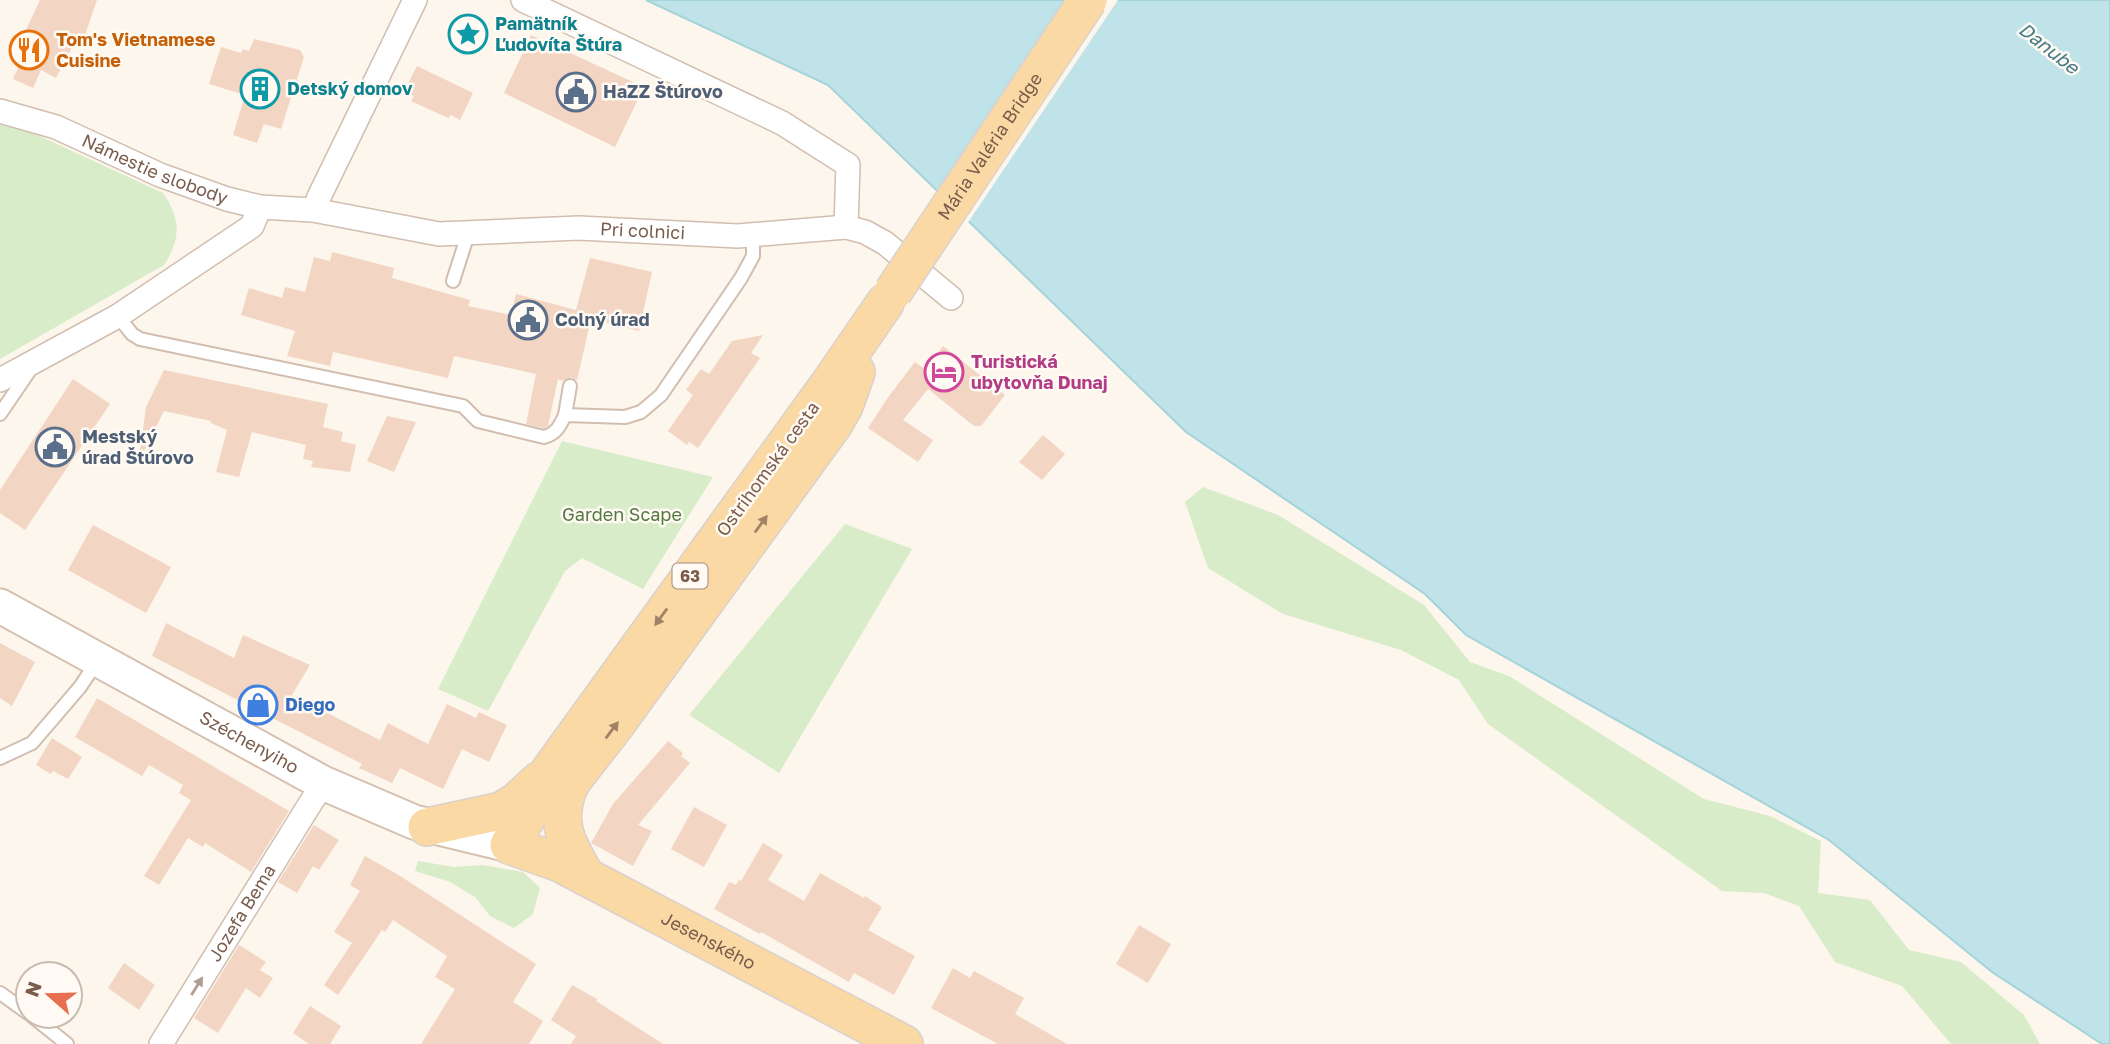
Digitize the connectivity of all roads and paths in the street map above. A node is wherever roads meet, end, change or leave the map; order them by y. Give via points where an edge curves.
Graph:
1 (415, 0) edge
2 (523, 0) edge
3 (1088, 0) edge
4 (0, 111) edge
5 (316, 204) junction
6 (260, 207) junction
7 (846, 227) junction
8 (468, 234) junction
9 (753, 235) junction
10 (453, 281) dead end
11 (889, 297) joint
12 (951, 298) dead end
13 (118, 316) junction
14 (36, 360) junction
15 (0, 380) edge
16 (570, 386) dead end
17 (0, 414) edge
18 (565, 415) junction
19 (0, 606) edge
20 (99, 660) junction
21 (0, 758) edge
22 (560, 776) junction
23 (323, 783) junction
24 (427, 827) junction
25 (518, 831) junction
26 (586, 877) junction
27 (49, 1030) edge
28 (67, 1044) edge
29 (161, 1044) edge
30 (904, 1044) edge

1 - 5 street
2 - 7 street via 782,122 848,165
3 - 11 main road, Mária Valéria Bridge / 63, bridge
4 - 6 street, Námestie slobody via 56,127 200,190
5 - 6 street, Námestie slobody
5 - 8 street, Pri colnici via 405,229
6 - 13 street via 252,226
7 - 9 street, Pri colnici
7 - 12 street, Pri colnici via 885,243
8 - 9 street, Pri colnici via 579,228
8 - 10 lane
9 - 18 lane via 753,256 741,278 661,395 641,412 625,417
11 - 22 main road, Ostrihomská cesta / 63
13 - 14 street
13 - 18 lane via 141,339 463,406 478,421 544,438 552,435
14 - 15 street
14 - 17 lane
16 - 18 lane
19 - 20 street, Széchenyiho
20 - 21 lane via 32,743
20 - 23 street, Széchenyiho
22 - 24 main road via 531,789 501,811
22 - 25 main road, 63
22 - 26 main road via 564,831
23 - 24 street, Széchenyiho
29 -> 23 street, Jozefa Bema
24 - 25 street, Széchenyiho
25 - 26 main road, Jesenského
26 - 30 main road, Jesenského
27 - 28 lane

